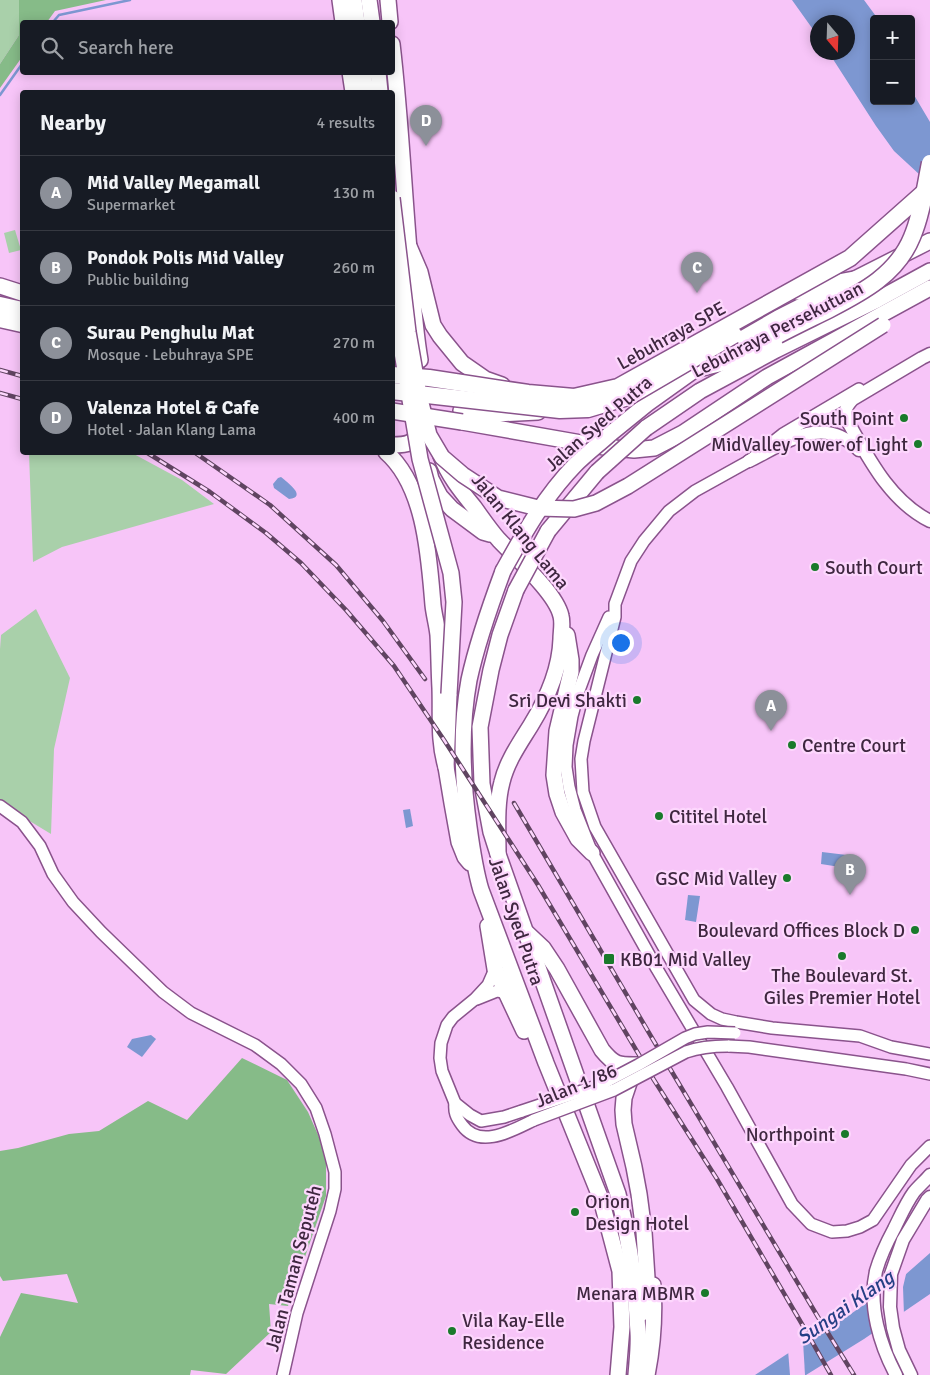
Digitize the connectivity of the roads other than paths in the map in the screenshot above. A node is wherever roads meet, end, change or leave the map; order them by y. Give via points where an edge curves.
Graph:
1 (340, 0) edge
2 (388, 0) edge
3 (343, 20) edge
4 (390, 20) edge
5 (395, 69) edge
6 (350, 75) edge
7 (363, 75) edge
8 (378, 75) edge
9 (353, 90) edge
10 (366, 90) edge
11 (380, 90) edge
12 (930, 162) edge
13 (930, 187) edge
14 (930, 202) edge
15 (395, 223) edge
16 (408, 239) junction
17 (924, 244) edge
18 (395, 245) edge
19 (930, 271) edge
20 (854, 279) junction
21 (412, 285) junction
22 (0, 286) edge
23 (928, 289) edge
24 (20, 292) edge
25 (0, 300) edge
26 (0, 304) edge
27 (20, 305) edge
28 (20, 309) edge
29 (395, 311) edge
30 (0, 319) edge
31 (20, 324) edge
32 (0, 326) edge
33 (20, 331) edge
34 (930, 348) edge
35 (930, 354) edge
36 (696, 369) junction
37 (395, 374) edge
38 (395, 374) edge
39 (409, 376) junction
40 (645, 376) junction
41 (395, 391) edge
42 (395, 402) edge
43 (395, 411) edge
44 (461, 416) junction
45 (646, 428) joint
46 (419, 429) junction
47 (786, 438) junction
48 (395, 445) edge
49 (389, 455) edge
50 (749, 461) joint
51 (872, 462) junction
52 (930, 521) edge
53 (494, 535) junction
54 (615, 604) junction
55 (562, 616) junction
56 (446, 767) junction
57 (0, 806) edge
58 (592, 853) junction
59 (498, 854) junction
60 (476, 873) junction
61 (482, 890) junction
62 (524, 930) junction
63 (495, 969) junction
64 (506, 992) junction
65 (475, 999) junction
66 (772, 1028) junction
67 (542, 1051) junction
68 (930, 1054) edge
69 (638, 1065) junction
70 (930, 1074) edge
71 (629, 1083) junction
72 (455, 1103) junction
73 (504, 1117) junction
74 (512, 1130) junction
75 (930, 1146) edge
76 (930, 1175) edge
77 (930, 1197) edge
78 (644, 1232) junction
79 (638, 1334) junction
80 (283, 1375) edge
81 (618, 1375) edge
82 (636, 1375) edge
83 (647, 1375) edge
84 (896, 1375) edge
85 (911, 1375) edge

1 - 3 main road
2 - 4 main road
5 - 16 main road, Jalan Klang Lama
6 - 9 main road
7 - 10 main road
8 - 11 main road
12 - 36 highway, bridge via 912,238 889,272 856,296 721,363
13 - 37 highway, Lebuhraya SPE, bridge via 850,258 618,387 574,397
14 - 41 highway, Lebuhraya SPE, bridge via 856,265 628,397 588,409 560,410
15 - 23 main road, bridge via 408,332 429,435 442,457 463,475 498,498 538,508 574,509 596,503 628,486 883,325
16 - 18 main road
16 - 21 main road, Jalan Klang Lama
16 - 40 main road via 433,325 462,363 485,379 518,391 558,396 599,391
17 - 20 main road, Lebuhraya Persekutuan
19 - 45 main road, Lebuhraya Persekutuan via 700,391
20 - 36 main road, Lebuhraya Persekutuan via 778,318
20 - 40 main road via 811,287 785,296
21 - 39 main road via 401,309
21 - 53 main road, Jalan Klang Lama via 417,344 436,441 445,466
22 - 24 main road
23 - 44 main road via 767,377 683,433 654,448 604,447
25 - 27 main road
26 - 28 highway
29 - 56 main road, bridge via 420,459 451,573 454,602
30 - 31 highway
32 - 33 main road
34 - 47 street via 870,382
35 - 51 main road via 848,404 846,418
36 - 60 main road, Jalan Syed Putra, bridge via 647,404 576,464 531,520 503,571 473,664 464,721 465,798
38 - 39 main road
39 - 46 main road
40 - 44 main road via 629,386 582,404 530,413
42 - 44 main road, bridge
43 - 44 main road, bridge
45 - 59 main road, Jalan Syed Putra, bridge via 597,472 548,531 516,590 500,635 480,727 482,784
46 - 48 main road via 413,440 405,445
46 - 53 main road via 431,479 440,496 483,532
47 - 50 main road
47 - 51 main road via 828,431 852,442
49 - 56 main road via 412,489 430,563 438,634 440,744
50 - 54 street via 669,511 631,561
51 - 52 main road via 896,495
53 - 55 main road, Jalan Klang Lama via 544,586
54 - 58 street via 578,693 567,745 568,787
54 - 66 street via 581,760 583,792 595,827 694,1000 710,1014 722,1019
55 - 58 main road via 570,647 571,672 557,730 554,775 557,794 571,829
55 - 59 main road, Jalan Klang Lama via 561,651 550,690 502,782
56 - 60 main road via 459,842
57 - 80 street, Jalan Taman Seputeh via 22,822 73,902 163,992 191,1013 255,1045 281,1064 301,1084 316,1108 335,1172 335,1190 297,1313
58 - 75 street via 792,1204 811,1224 832,1232 860,1228 872,1220 911,1165
59 - 62 main road, Jalan Syed Putra
60 - 61 main road, Jalan Syed Putra
61 - 63 main road
61 - 67 main road, Jalan Syed Putra
62 - 69 main road via 543,948 557,969 609,1060 616,1064
62 - 79 main road, Jalan Syed Putra via 618,1194 626,1223
63 - 64 main road
63 - 65 street, Jalan 1/86 via 488,985
64 - 65 street, Jalan 1/86
64 - 67 main road via 527,1036
65 - 72 street, Jalan 1/86 via 453,1017 441,1043 442,1071
66 - 68 street via 860,1036 892,1047
66 - 69 street, Jalan 1/86, bridge via 696,1034
67 - 81 main road, Jalan Syed Putra via 601,1199 620,1270 622,1327
69 - 73 street, Jalan 1/86, bridge via 600,1085
70 - 71 street, Jalan 1/86, bridge via 749,1047 707,1046 686,1052
71 - 74 street, Jalan 1/86, bridge
71 - 78 main road via 624,1098 624,1124
72 - 73 street, Jalan 1/86 via 481,1121
72 - 74 street, Jalan 1/86 via 456,1116 471,1134 494,1137
73 - 74 street via 497,1127
76 - 84 main road via 914,1193 885,1246 876,1272 877,1325
77 - 85 main road via 903,1240 891,1274 893,1328
78 - 79 main road via 647,1278
78 - 83 main road via 654,1308 653,1342
79 - 82 main road, Jalan Syed Putra

